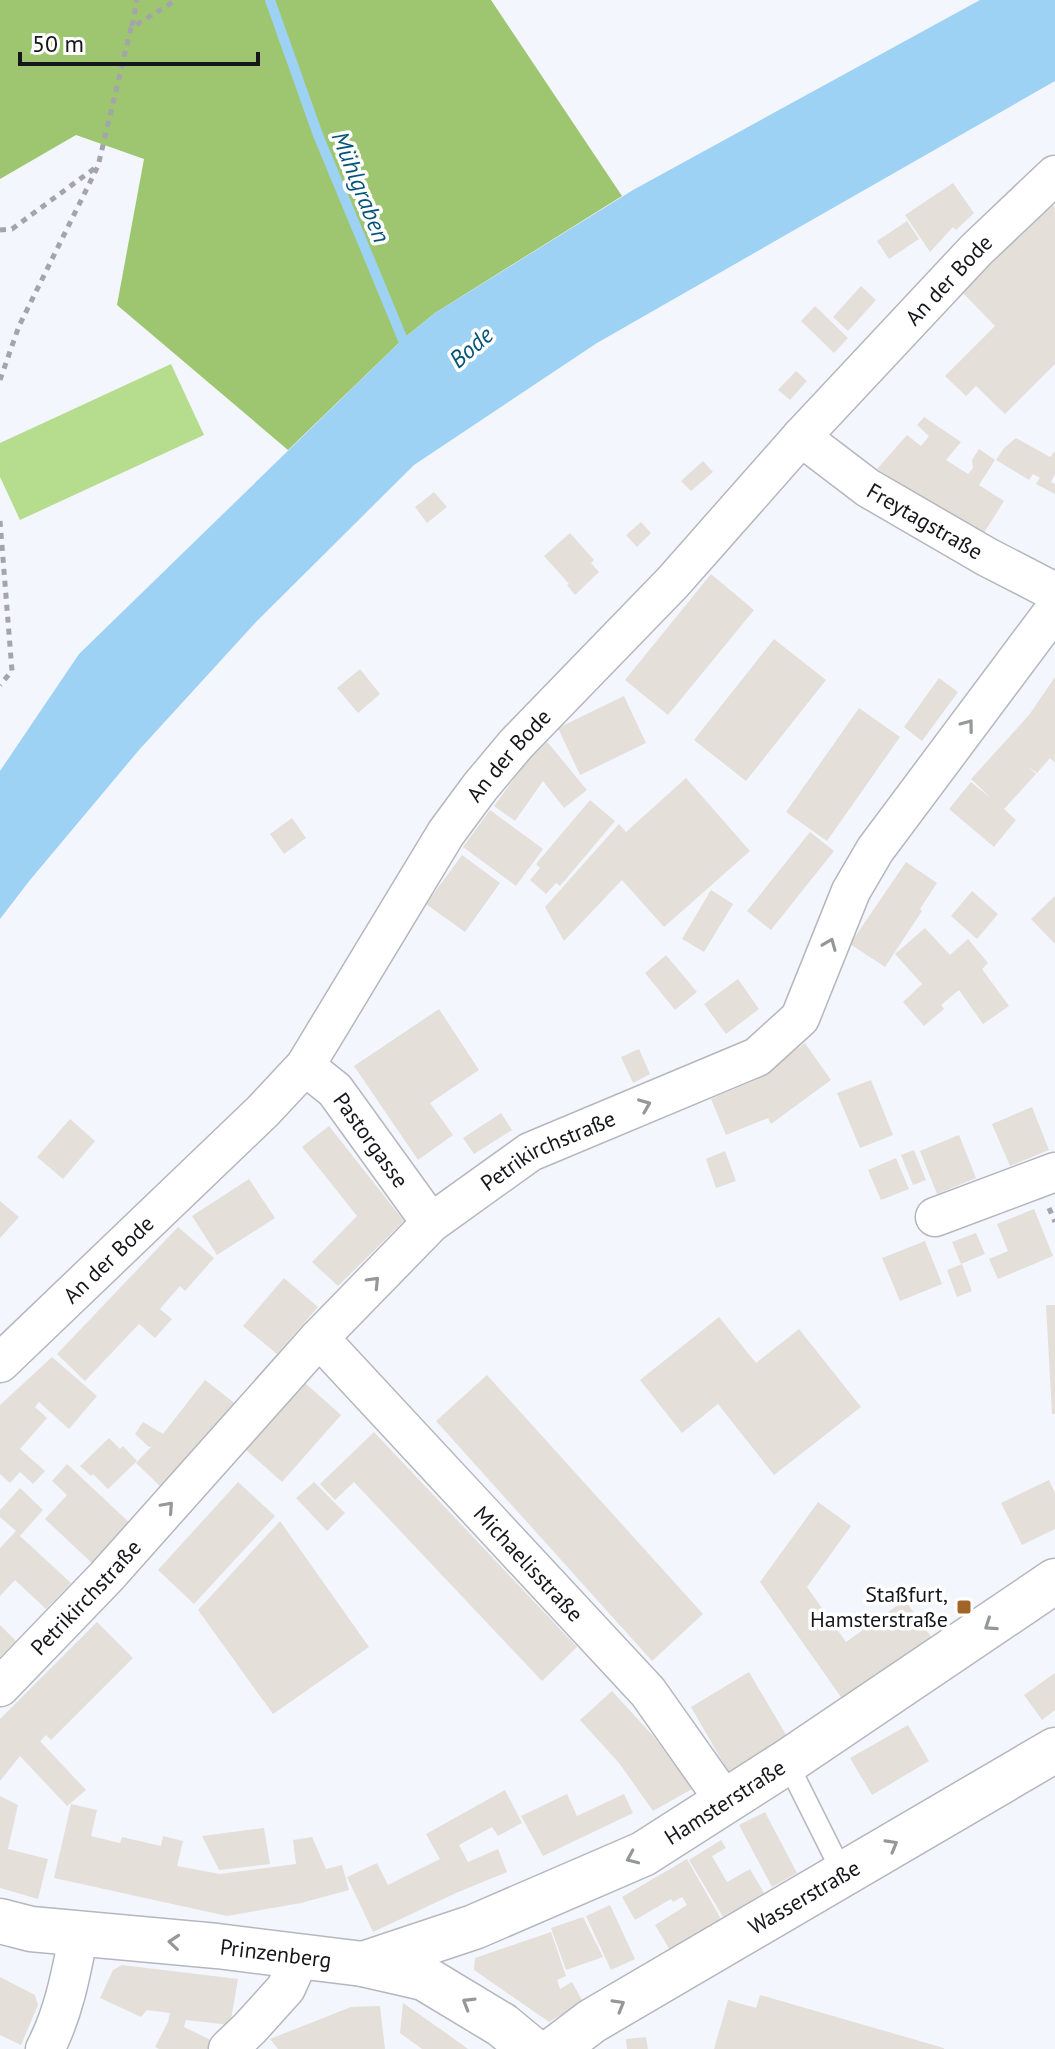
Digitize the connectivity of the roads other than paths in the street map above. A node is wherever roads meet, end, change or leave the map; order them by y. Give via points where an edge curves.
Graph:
1 (1055, 175) edge
2 (801, 437) junction
3 (1055, 592) edge
4 (1055, 609) edge
5 (305, 1066) junction
6 (1055, 1172) edge
7 (935, 1217) dead end
8 (431, 1223) junction
9 (319, 1338) junction
10 (0, 1363) edge
11 (1055, 1581) edge
12 (0, 1687) edge
13 (1055, 1750) edge
14 (787, 1762) junction
15 (725, 1801) junction
16 (843, 1874) junction
17 (0, 1921) edge
18 (79, 1933) junction
19 (300, 1957) junction
20 (363, 1964) junction
21 (45, 2049) edge
22 (228, 2049) edge
23 (531, 2049) edge
24 (555, 2049) edge

1 - 2 street, An der Bode via 976,250
2 - 3 street, Freytagstraße via 868,488
2 - 5 street, An der Bode via 480,787 446,833
8 -> 4 street, Petrikirchstraße via 530,1152 757,1057 800,1018 851,891 875,850
5 - 8 street, Pastorgasse via 335,1090
5 - 10 street, An der Bode
6 - 7 street
9 -> 8 street, Petrikirchstraße
12 -> 9 street, Petrikirchstraße via 106,1577
9 - 15 street, Michaelisstraße via 648,1692
11 -> 14 street, Hamsterstraße
16 -> 13 street, Wasserstraße
14 - 15 street, Hamsterstraße
14 - 16 lane
15 -> 20 street, Hamsterstraße via 643,1854 474,1927
24 -> 16 street, Wasserstraße via 592,2021
17 - 18 street, Prinzenberg
19 -> 18 street, Prinzenberg
18 - 21 street via 59,2019
19 - 20 street, Prinzenberg
19 - 22 street via 286,1988
23 -> 20 street, Prinzenberg via 424,1978

